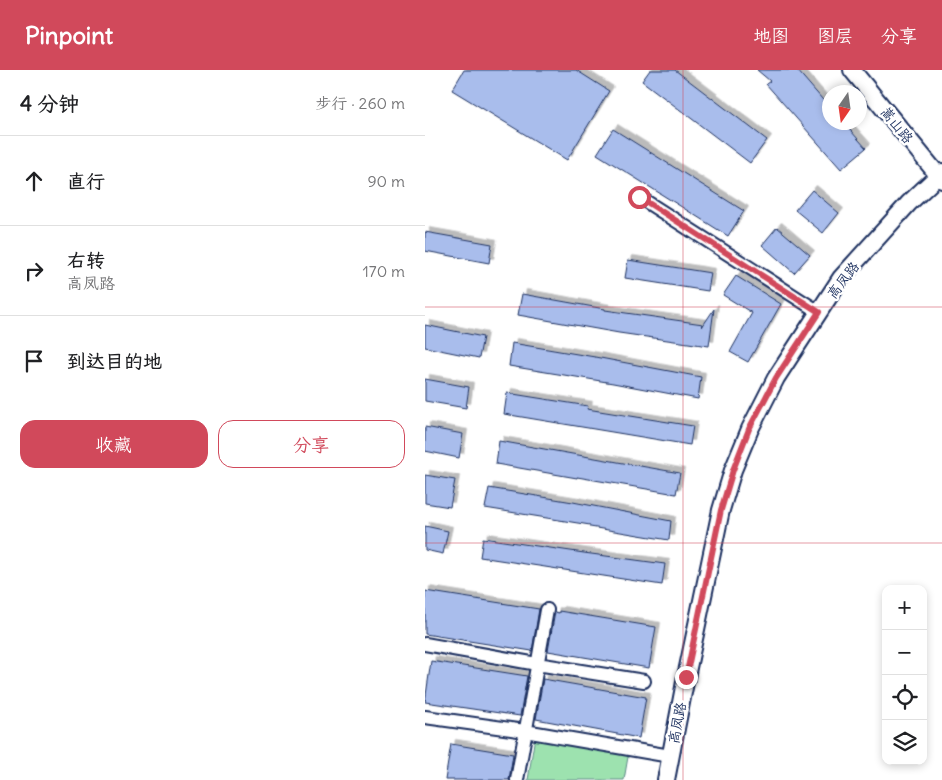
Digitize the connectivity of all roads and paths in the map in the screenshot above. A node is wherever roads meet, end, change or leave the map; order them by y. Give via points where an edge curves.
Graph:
1 (851, 70) edge
2 (941, 176) edge
3 (639, 197) dead end
4 (819, 312) junction
5 (547, 610) dead end
6 (425, 644) edge
7 (537, 664) junction
8 (644, 681) dead end
9 (425, 717) edge
10 (525, 731) junction
11 (670, 756) junction
12 (517, 780) edge
13 (666, 780) edge

1 - 2 street, 嵩山路
2 - 4 street, 高凤路 via 909,203 841,278
3 - 4 street
4 - 11 street, 高凤路 via 776,378 749,429 733,470 721,510
5 - 7 street
6 - 7 street
7 - 8 street
7 - 10 street
9 - 10 street
10 - 11 street
10 - 12 street
11 - 13 street, 高凤路

